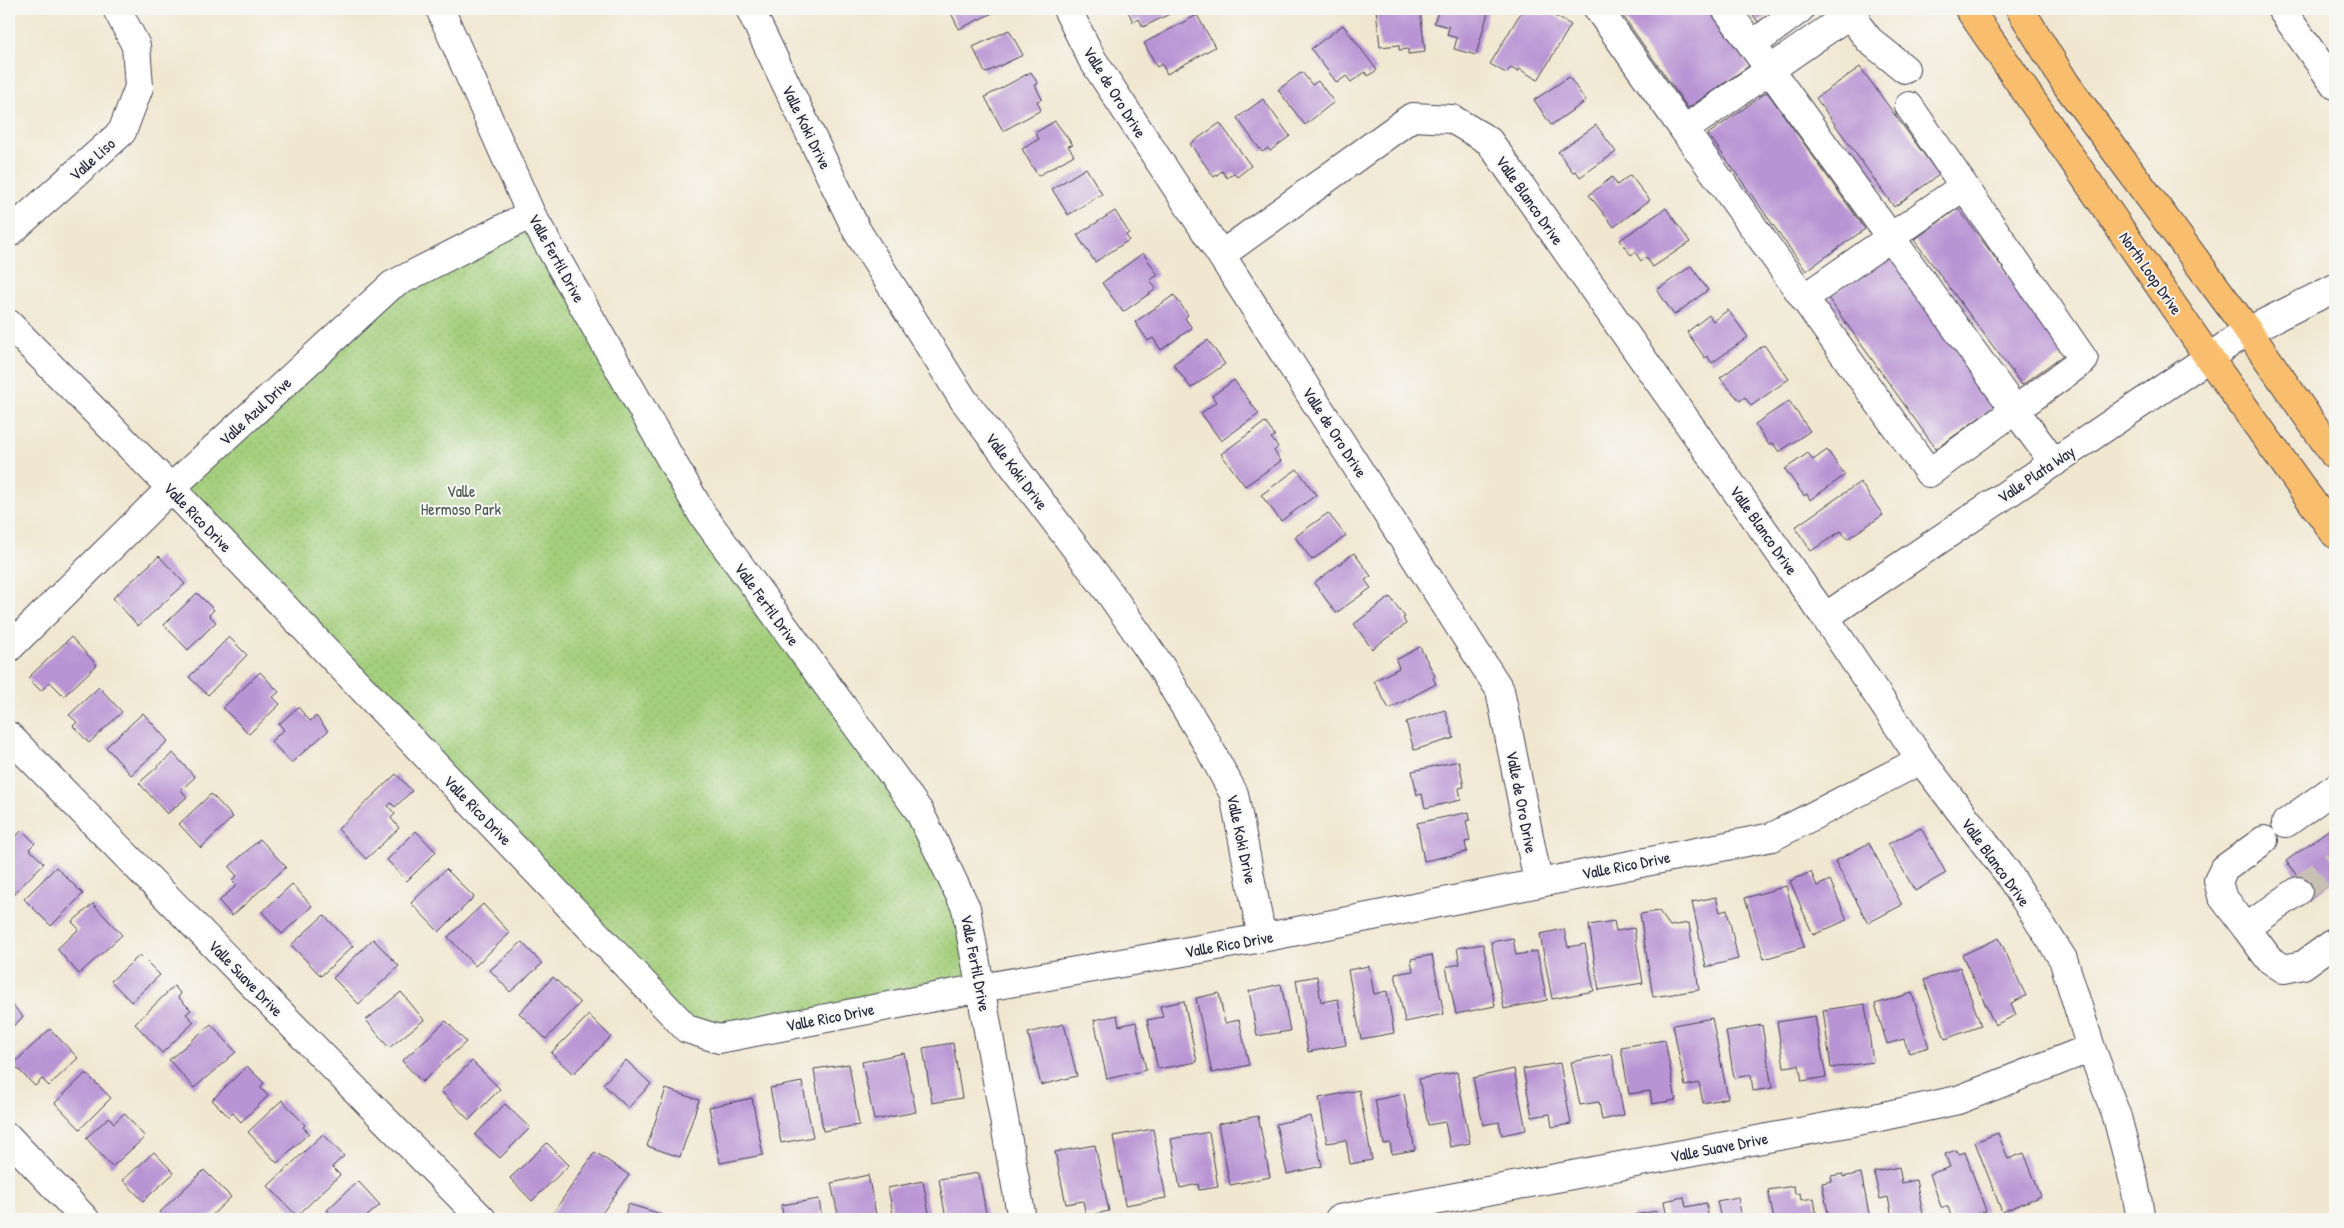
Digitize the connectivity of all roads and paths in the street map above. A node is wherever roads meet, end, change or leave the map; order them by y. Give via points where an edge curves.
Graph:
1 (117, 9) edge
2 (440, 9) edge
3 (750, 9) edge
4 (1067, 9) edge
5 (1598, 9) edge
6 (1726, 9) edge
7 (1800, 9) edge
8 (1969, 9) edge
9 (2020, 9) edge
10 (2281, 9) edge
11 (1853, 11) edge
12 (1752, 45) junction
13 (1771, 69) junction
14 (1906, 69) dead end
15 (2335, 85) edge
16 (1909, 106) dead end
17 (1684, 130) junction
18 (1964, 186) junction
19 (531, 214) junction
20 (9, 233) edge
21 (1890, 236) junction
22 (1221, 255) junction
23 (2335, 288) edge
24 (1804, 298) junction
25 (9, 324) edge
26 (2248, 331) junction
27 (2209, 358) junction
28 (2014, 410) junction
29 (2335, 456) edge
30 (2054, 463) junction
31 (171, 488) junction
32 (2335, 534) edge
33 (1825, 617) junction
34 (9, 648) edge
35 (9, 736) edge
36 (1920, 760) junction
37 (2335, 788) edge
38 (2286, 823) dead end
39 (2264, 840) dead end
40 (1538, 882) junction
41 (2298, 891) tunnel mouth
42 (2246, 928) junction
43 (1262, 938) junction
44 (2335, 942) edge
45 (981, 988) junction
46 (2091, 1048) junction
47 (9, 1138) edge
48 (85, 1219) edge
49 (482, 1219) edge
50 (1022, 1219) edge
51 (1339, 1219) edge
52 (2141, 1219) edge

1 - 20 street, Valle Liso via 136,46 139,87 122,132
2 - 19 street, Valle Fertil Drive
3 - 43 street, Valle Koki Drive via 857,231 962,399 1111,595 1161,667 1206,742 1234,794
4 - 22 street, Valle de Oro Drive via 1092,59
5 - 17 street
6 - 12 street
7 - 12 street
8 - 27 main road, North Loop Drive
9 - 26 main road via 2066,84
10 - 15 street
11 - 13 street
11 - 14 street via 1869,40
12 - 13 street
13 - 17 street
13 - 21 street
16 - 18 street
17 - 24 street
18 - 21 street
18 - 28 street via 2084,360
19 - 31 street, Valle Azul Drive via 392,285
19 - 45 street, Valle Fertil Drive via 702,514 919,811 966,908
21 - 24 street
21 - 28 street
22 - 33 street, Valle Blanco Drive via 1412,117 1452,119 1489,141
22 - 40 street, Valle de Oro Drive via 1500,690
23 - 26 street, Valle Plata Way
24 - 28 street via 1928,473
25 - 31 street, Valle Rico Drive
26 - 27 street, Valle Plata Way
26 - 29 main road
27 - 30 street, Valle Plata Way
27 - 32 main road, North Loop Drive
28 - 30 street
30 - 33 street, Valle Plata Way
31 - 34 street, Valle Azul Drive
31 - 45 street, Valle Rico Drive via 687,1029 718,1039
33 - 36 street, Valle Blanco Drive
35 - 49 street, Valle Suave Drive
36 - 40 street, Valle Rico Drive via 1772,837
36 - 46 street, Valle Blanco Drive via 2007,872 2063,959
37 - 38 street
39 - 42 street via 2224,869 2218,881 2222,896
40 - 43 street, Valle Rico Drive
41 - 42 street
42 - 44 street via 2269,959 2284,969 2303,965
43 - 45 street, Valle Rico Drive
45 - 50 street, Valle Fertil Drive
46 - 51 street, Valle Suave Drive via 1949,1102
46 - 52 street, Valle Blanco Drive via 2117,1117
47 - 48 street

